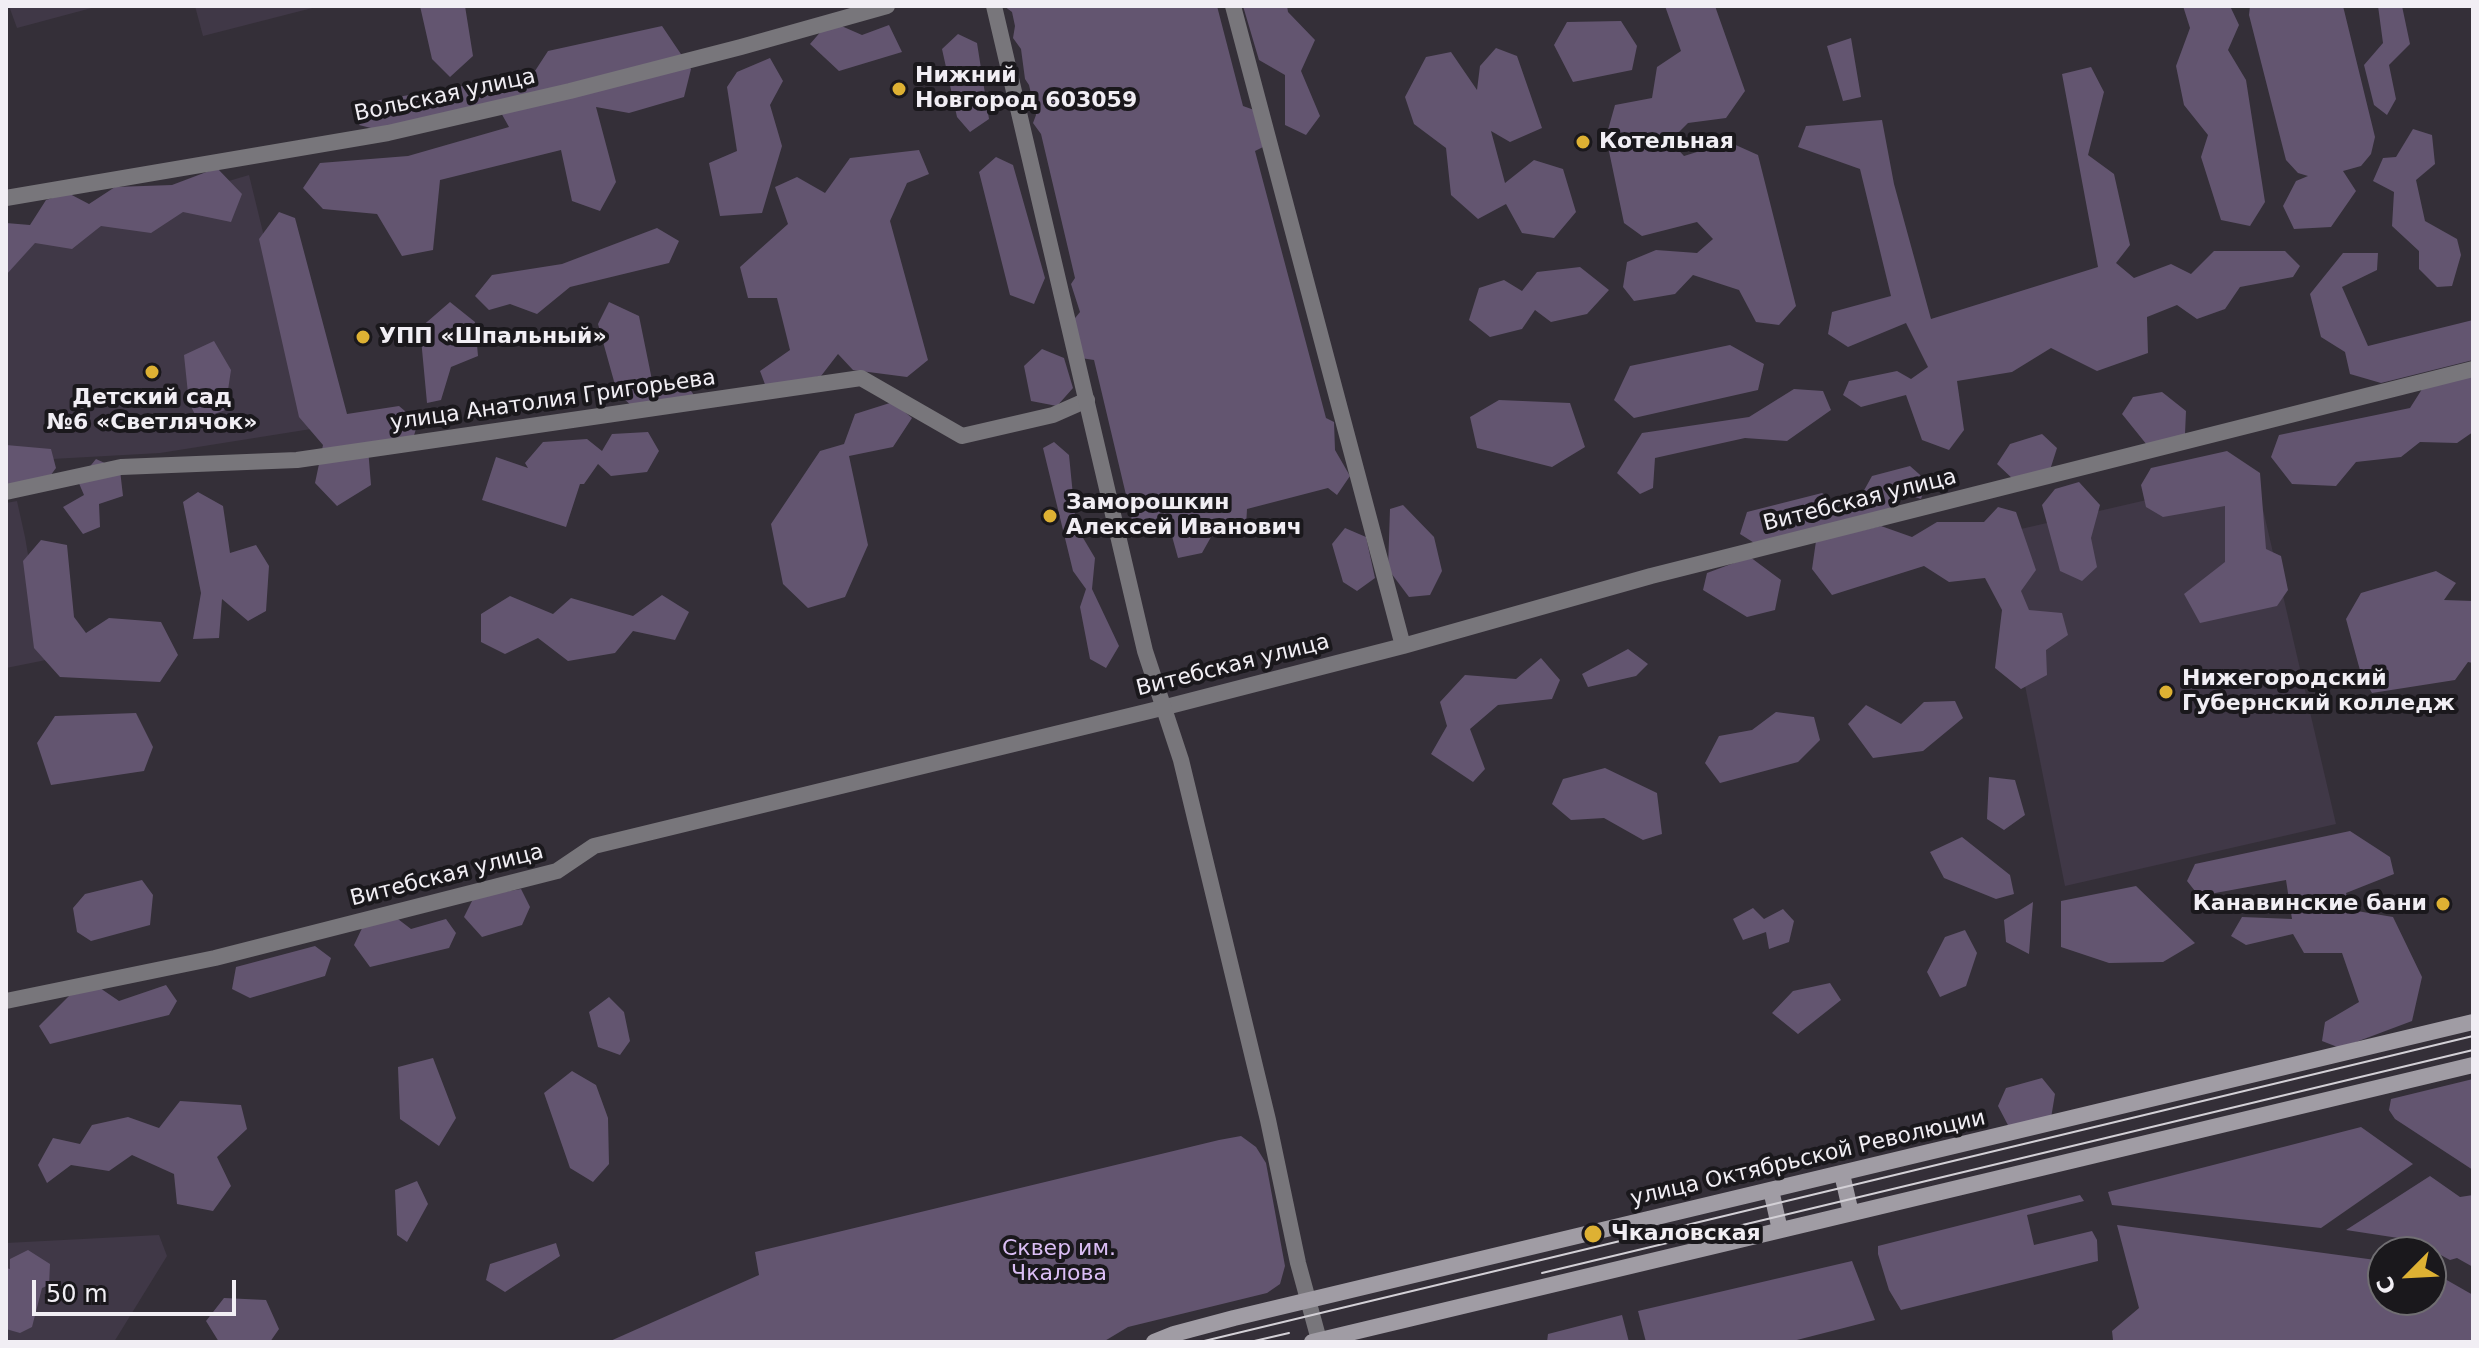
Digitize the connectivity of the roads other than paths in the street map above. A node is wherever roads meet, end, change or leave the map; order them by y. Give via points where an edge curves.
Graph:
1 (887, 6) edge
2 (994, 6) edge
3 (1233, 6) edge
4 (6, 198) edge
5 (2473, 369) edge
6 (1087, 400) junction
7 (6, 492) edge
8 (1403, 646) junction
9 (1162, 708) junction
10 (6, 1001) edge
11 (2473, 1022) edge
12 (2473, 1065) edge
13 (1842, 1174) junction
14 (1771, 1190) junction
15 (1851, 1213) junction
16 (1780, 1230) junction
17 (1308, 1302) junction
18 (1315, 1341) edge
19 (1154, 1342) edge

1 - 4 street, Вольская улица via 584,88 419,126
2 - 6 street
3 - 8 street
5 - 8 street, Витебская улица via 1651,576
6 - 7 street, улица Анатолия Григорьева via 1053,415 962,436 861,378 297,460 121,467
6 - 9 street
8 - 9 street, Витебская улица
9 - 10 street, Витебская улица via 594,846 557,871 215,958
9 - 17 street via 1189,790
11 - 13 main road, улица Октябрьской Революции
12 - 15 main road
13 - 14 main road, улица Октябрьской Революции
13 - 15 main road
14 - 16 main road
14 - 17 main road, улица Октябрьской Революции
15 - 16 main road
16 - 18 main road
17 - 18 street
17 - 19 main road, улица Октябрьской Революции

